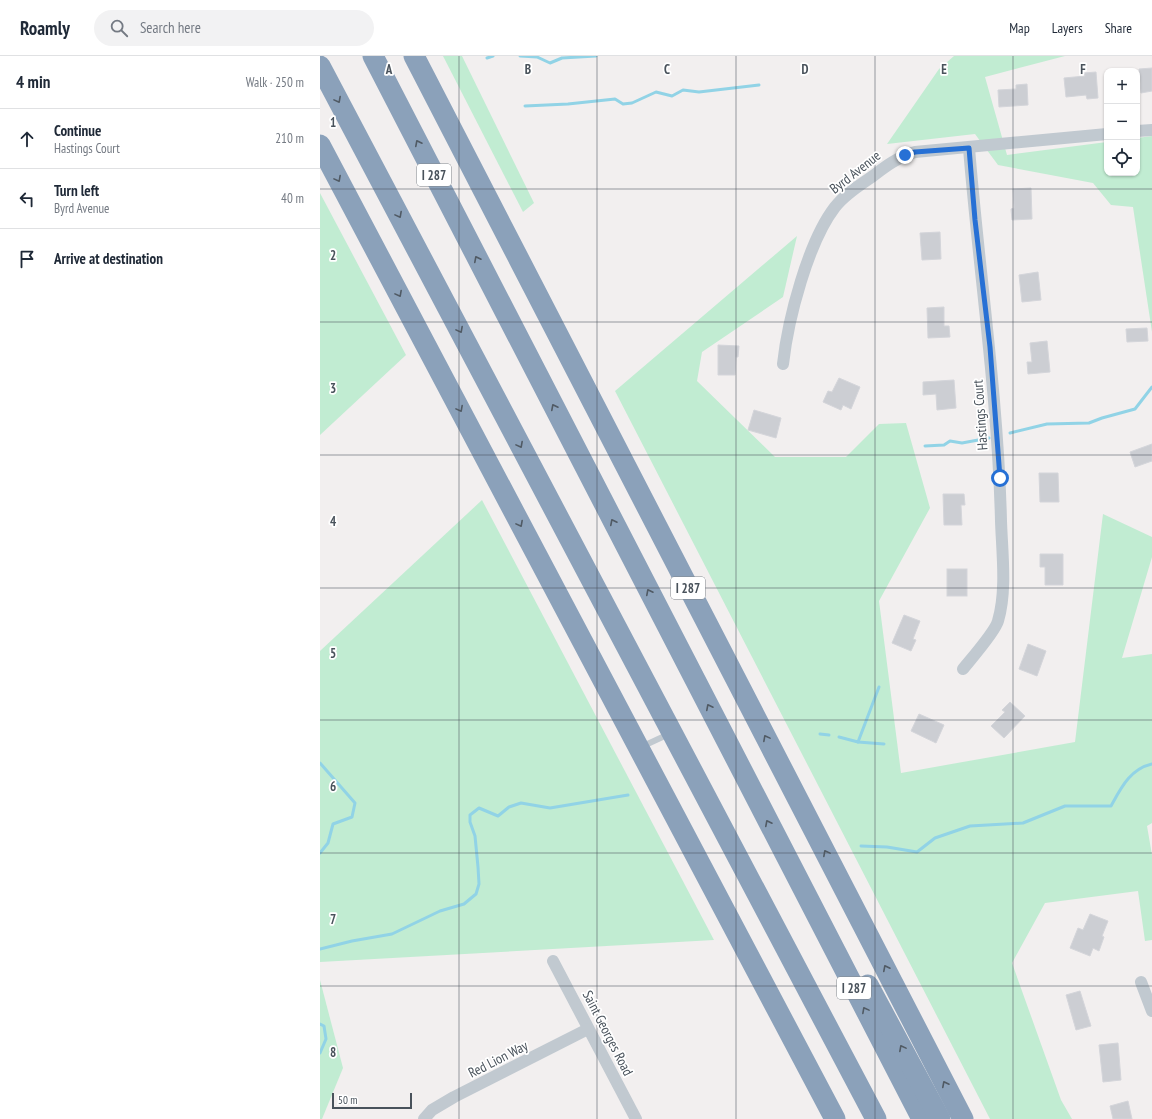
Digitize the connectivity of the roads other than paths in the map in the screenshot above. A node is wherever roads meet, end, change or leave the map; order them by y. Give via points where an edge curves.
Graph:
1 (373, 56) edge
2 (414, 56) edge
3 (320, 66) edge
4 (1152, 130) edge
5 (1140, 131) edge
6 (1104, 134) edge
7 (320, 145) edge
8 (969, 148) junction
9 (783, 364) dead end
10 (963, 670) dead end
11 (672, 733) junction
12 (639, 748) junction
13 (786, 857) junction
14 (553, 961) dead end
15 (1142, 982) dead end
16 (1152, 1011) edge
17 (588, 1029) junction
18 (424, 1119) edge
19 (636, 1119) edge
20 (835, 1119) edge
21 (876, 1119) edge
22 (922, 1119) edge
23 (940, 1119) edge
24 (963, 1119) edge

13 -> 1 highway, I 287
24 -> 2 highway, I 287
3 -> 11 highway
4 - 5 street
6 - 8 street, Byrd Avenue
7 -> 12 highway
8 - 9 street, Byrd Avenue via 905,155 891,162 845,196 835,207 810,254 786,333
8 - 10 street, Hastings Court via 990,347 1000,478 1003,602 998,623
11 - 12 lane
11 - 21 highway
12 - 20 highway
22 -> 13 highway, I 287
23 -> 13 highway via 868,985
14 - 17 street, Saint Georges Road
15 - 16 street
17 - 18 street, Red Lion Way via 454,1097 432,1110
17 - 19 street, Saint Georges Road

